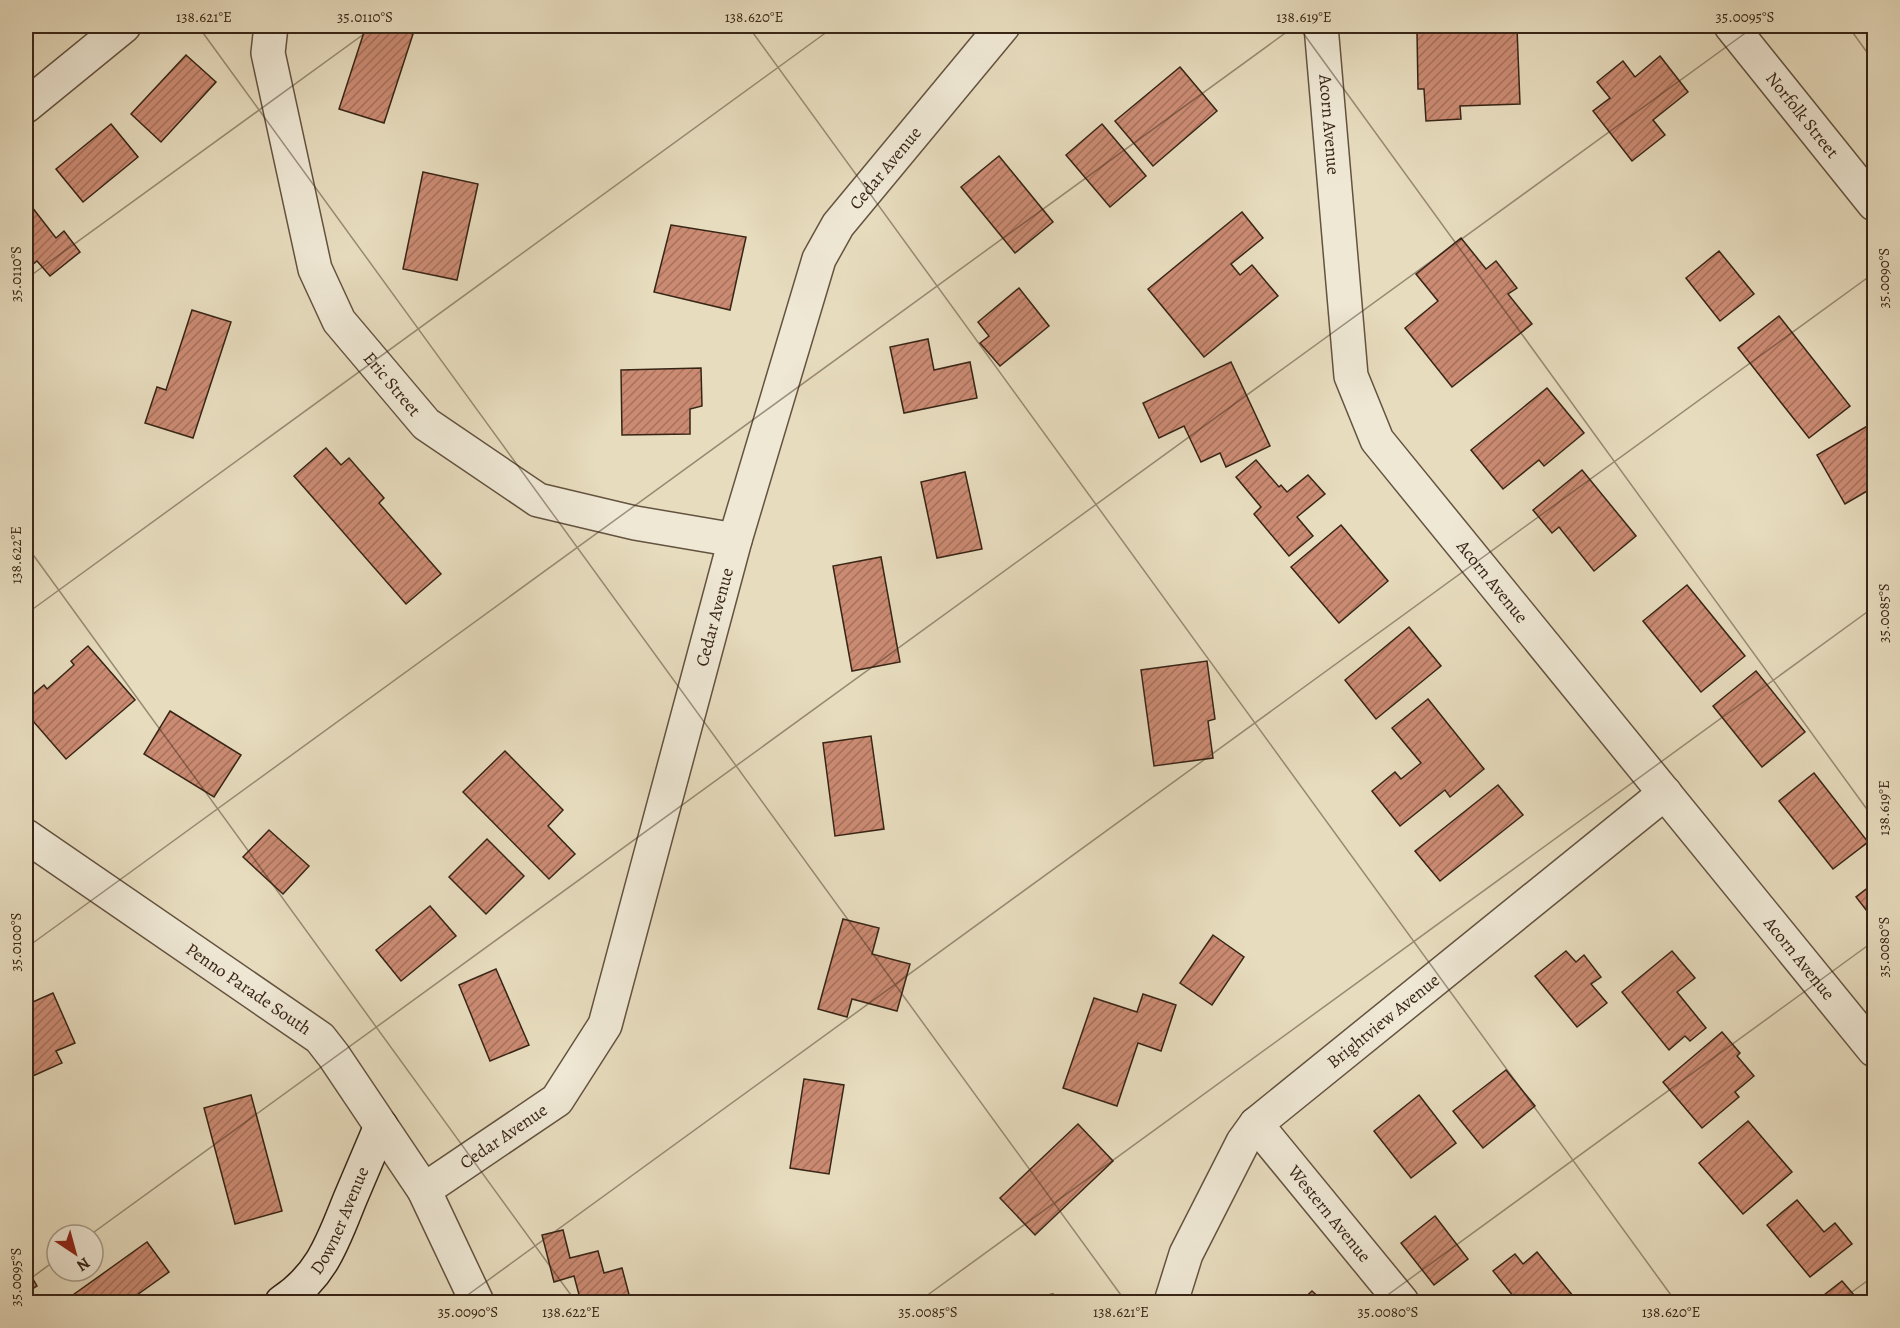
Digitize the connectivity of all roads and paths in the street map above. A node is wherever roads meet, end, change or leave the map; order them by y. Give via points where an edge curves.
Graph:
1 (124, 26) edge
2 (271, 26) edge
3 (1003, 26) edge
4 (1322, 26) edge
5 (1731, 26) edge
6 (26, 106) edge
7 (1875, 204) edge
8 (735, 540) junction
9 (1665, 793) junction
10 (26, 836) edge
11 (1875, 1050) edge
12 (1256, 1124) junction
13 (381, 1126) junction
14 (424, 1190) junction
15 (282, 1302) edge
16 (477, 1302) edge
17 (1172, 1302) edge
18 (1402, 1302) edge

1 - 6 street
2 - 8 street, Eric Street via 268,52 315,269 339,321 426,424 538,500 635,523
3 - 8 street, Cedar Avenue via 838,225 819,259
4 - 9 street, Acorn Avenue via 1351,376 1377,440
5 - 7 street, Norfolk Street
8 - 14 street, Cedar Avenue via 605,1025 557,1100
9 - 11 street, Acorn Avenue
9 - 12 street, Brightview Avenue
10 - 13 street, Penno Parade South via 320,1038
12 - 17 street, Brightview Avenue via 1242,1142 1186,1254
12 - 18 street, Western Avenue
13 - 14 street, Penno Parade South
13 - 15 street, Downer Avenue via 329,1252 315,1274
14 - 16 street, Penno Parade South

